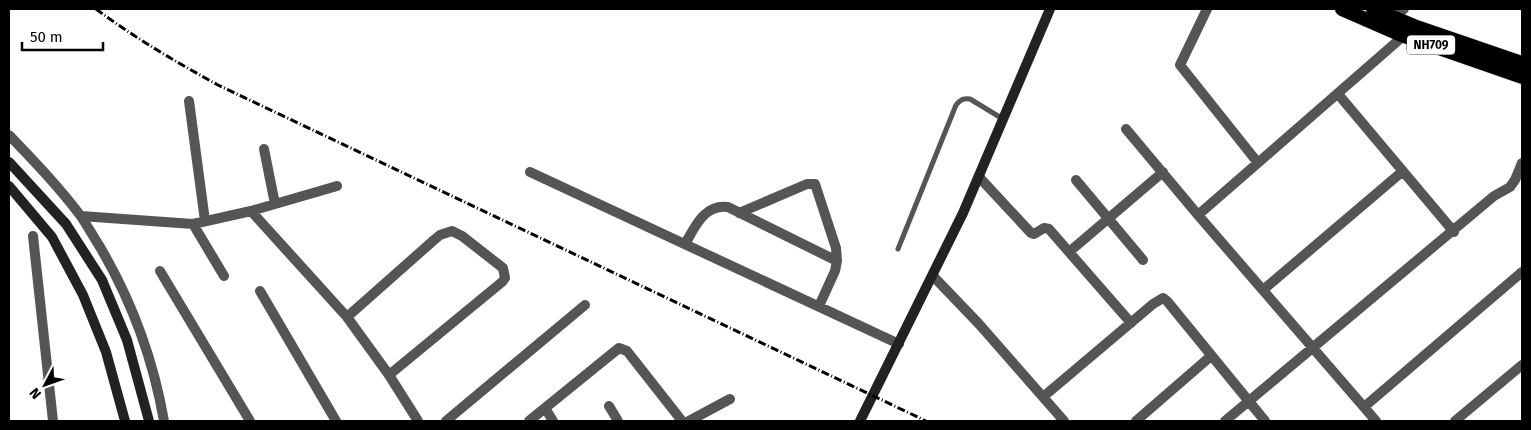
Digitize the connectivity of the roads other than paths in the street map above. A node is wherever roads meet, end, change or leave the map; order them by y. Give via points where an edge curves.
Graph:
1 (1050, 9) edge
2 (1207, 9) edge
3 (1342, 9) edge
4 (1373, 9) edge
5 (1399, 13) edge
6 (1409, 31) junction
7 (1522, 63) edge
8 (1522, 77) edge
9 (1338, 94) junction
10 (189, 101) dead end
11 (1003, 119) junction
12 (1126, 129) dead end
13 (9, 135) edge
14 (264, 149) dead end
15 (9, 162) edge
16 (1258, 163) junction
17 (1522, 163) edge
18 (1403, 171) junction
19 (530, 172) dead end
20 (1163, 172) junction
21 (978, 177) junction
22 (1076, 180) dead end
23 (9, 186) edge
24 (337, 186) dead end
25 (275, 204) junction
26 (251, 212) junction
27 (739, 213) junction
28 (1198, 215) junction
29 (81, 216) junction
30 (1108, 219) junction
31 (205, 221) junction
32 (193, 224) junction
33 (1454, 232) junction
34 (33, 236) dead end
35 (685, 244) junction
36 (898, 249) dead end
37 (1069, 252) junction
38 (1143, 260) dead end
39 (837, 261) junction
40 (160, 271) dead end
41 (1522, 272) edge
42 (224, 276) dead end
43 (933, 276) junction
44 (1263, 290) junction
45 (260, 291) dead end
46 (585, 306) dead end
47 (819, 306) junction
48 (347, 316) junction
49 (1131, 323) junction
50 (899, 344) junction
51 (1313, 348) junction
52 (1211, 356) junction
53 (1522, 365) edge
54 (389, 376) junction
55 (1043, 397) junction
56 (730, 399) dead end
57 (1248, 402) junction
58 (609, 406) dead end
59 (1364, 407) junction
60 (545, 408) junction
61 (695, 420) edge
62 (53, 421) edge
63 (125, 421) edge
64 (149, 421) edge
65 (164, 421) edge
66 (250, 421) edge
67 (336, 421) edge
68 (418, 421) edge
69 (446, 421) edge
70 (529, 421) edge
71 (553, 421) edge
72 (618, 421) edge
73 (682, 421) edge
74 (860, 421) edge
75 (1064, 421) edge
76 (1136, 421) edge
77 (1225, 421) edge
78 (1265, 421) edge
79 (1376, 421) edge
80 (1455, 421) edge

1 - 11 main road
2 - 16 street via 1180,65
3 - 6 highway, NH709
4 - 5 highway, NH709
5 - 6 highway, NH709
6 - 7 highway, NH709
6 - 8 highway, NH709
6 - 9 street
9 - 16 street
9 - 18 street
10 - 31 street
11 - 21 main road
11 - 36 lane via 970,99 960,100
12 - 20 street
13 - 29 street
14 - 25 street
15 - 64 main road via 66,224 102,280 127,340
16 - 28 street
17 - 33 street via 1510,187 1494,196
18 - 33 street
18 - 44 street
19 - 35 street
20 - 28 street
20 - 30 street
21 - 37 street via 1028,230 1034,234 1044,228 1049,229
21 - 43 main road
22 - 30 street
23 - 63 main road via 52,237 83,295 106,352
24 - 25 street
25 - 26 street
26 - 31 street
26 - 48 street
27 - 35 street via 728,207 711,209 698,220
27 - 39 street
27 - 39 street via 807,184 815,184 836,248
28 - 44 street
29 - 32 street
29 - 65 street via 134,312 150,358
30 - 37 street
30 - 38 street
31 - 32 street
32 - 42 street
33 - 51 street
34 - 62 street
35 - 47 street
37 - 49 street
39 - 47 street
40 - 66 street
41 - 59 street
43 - 50 main road
43 - 55 street
44 - 51 street
45 - 67 street
46 - 69 street
47 - 50 street
48 - 54 street
48 - 54 street via 446,232 462,236 503,268 505,278 502,282
49 - 52 street via 1163,298
49 - 55 street
50 - 74 main road
51 - 57 street
51 - 59 street
52 - 57 street
52 - 76 street
53 - 80 street
54 - 68 street
55 - 75 street
56 - 61 street
57 - 77 street
57 - 78 street
58 - 72 street
59 - 79 street
60 - 70 street
60 - 71 street
60 - 73 street via 615,350 623,348

